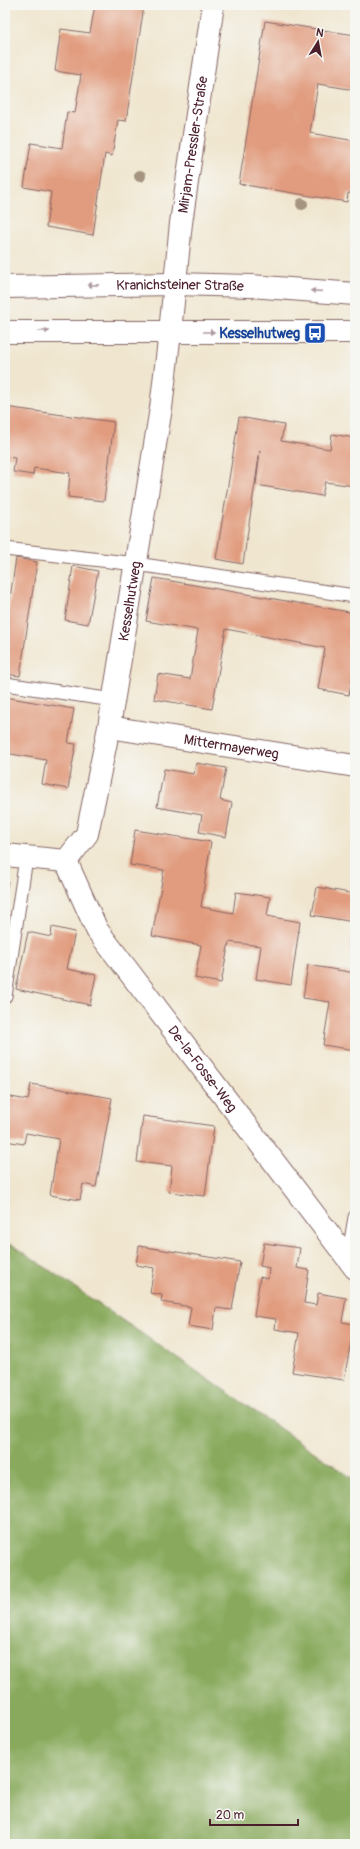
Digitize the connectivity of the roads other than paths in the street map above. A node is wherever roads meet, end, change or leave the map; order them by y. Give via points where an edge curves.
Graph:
1 (213, 5) edge
2 (174, 284) junction
3 (5, 287) edge
4 (355, 294) edge
5 (5, 332) edge
6 (170, 332) junction
7 (355, 332) edge
8 (5, 549) edge
9 (136, 564) junction
10 (355, 596) edge
11 (5, 684) edge
12 (113, 700) junction
13 (108, 727) junction
14 (355, 766) edge
15 (15, 857) edge
16 (66, 861) junction
17 (5, 996) edge
18 (355, 1217) edge
19 (351, 1264) edge

1 - 2 street, Mirjam-Pressler-Straße via 180,223
2 -> 3 street, Kranichsteiner Straße
4 -> 2 street, Kranichsteiner Straße via 251,286
2 - 6 street, Mirjam-Pressler-Straße
5 -> 6 street
6 -> 7 street
6 - 9 street, Kesselhutweg via 161,408
8 - 9 lane
9 - 10 lane
9 - 12 street, Kesselhutweg
11 - 12 lane
12 - 13 street, Kesselhutweg
13 - 14 street, Mittermayerweg
13 - 16 street, Kesselhutweg via 87,834
15 - 16 street
15 - 17 lane
16 - 19 street, De-la-Fosse-Weg via 97,930
18 - 19 lane

